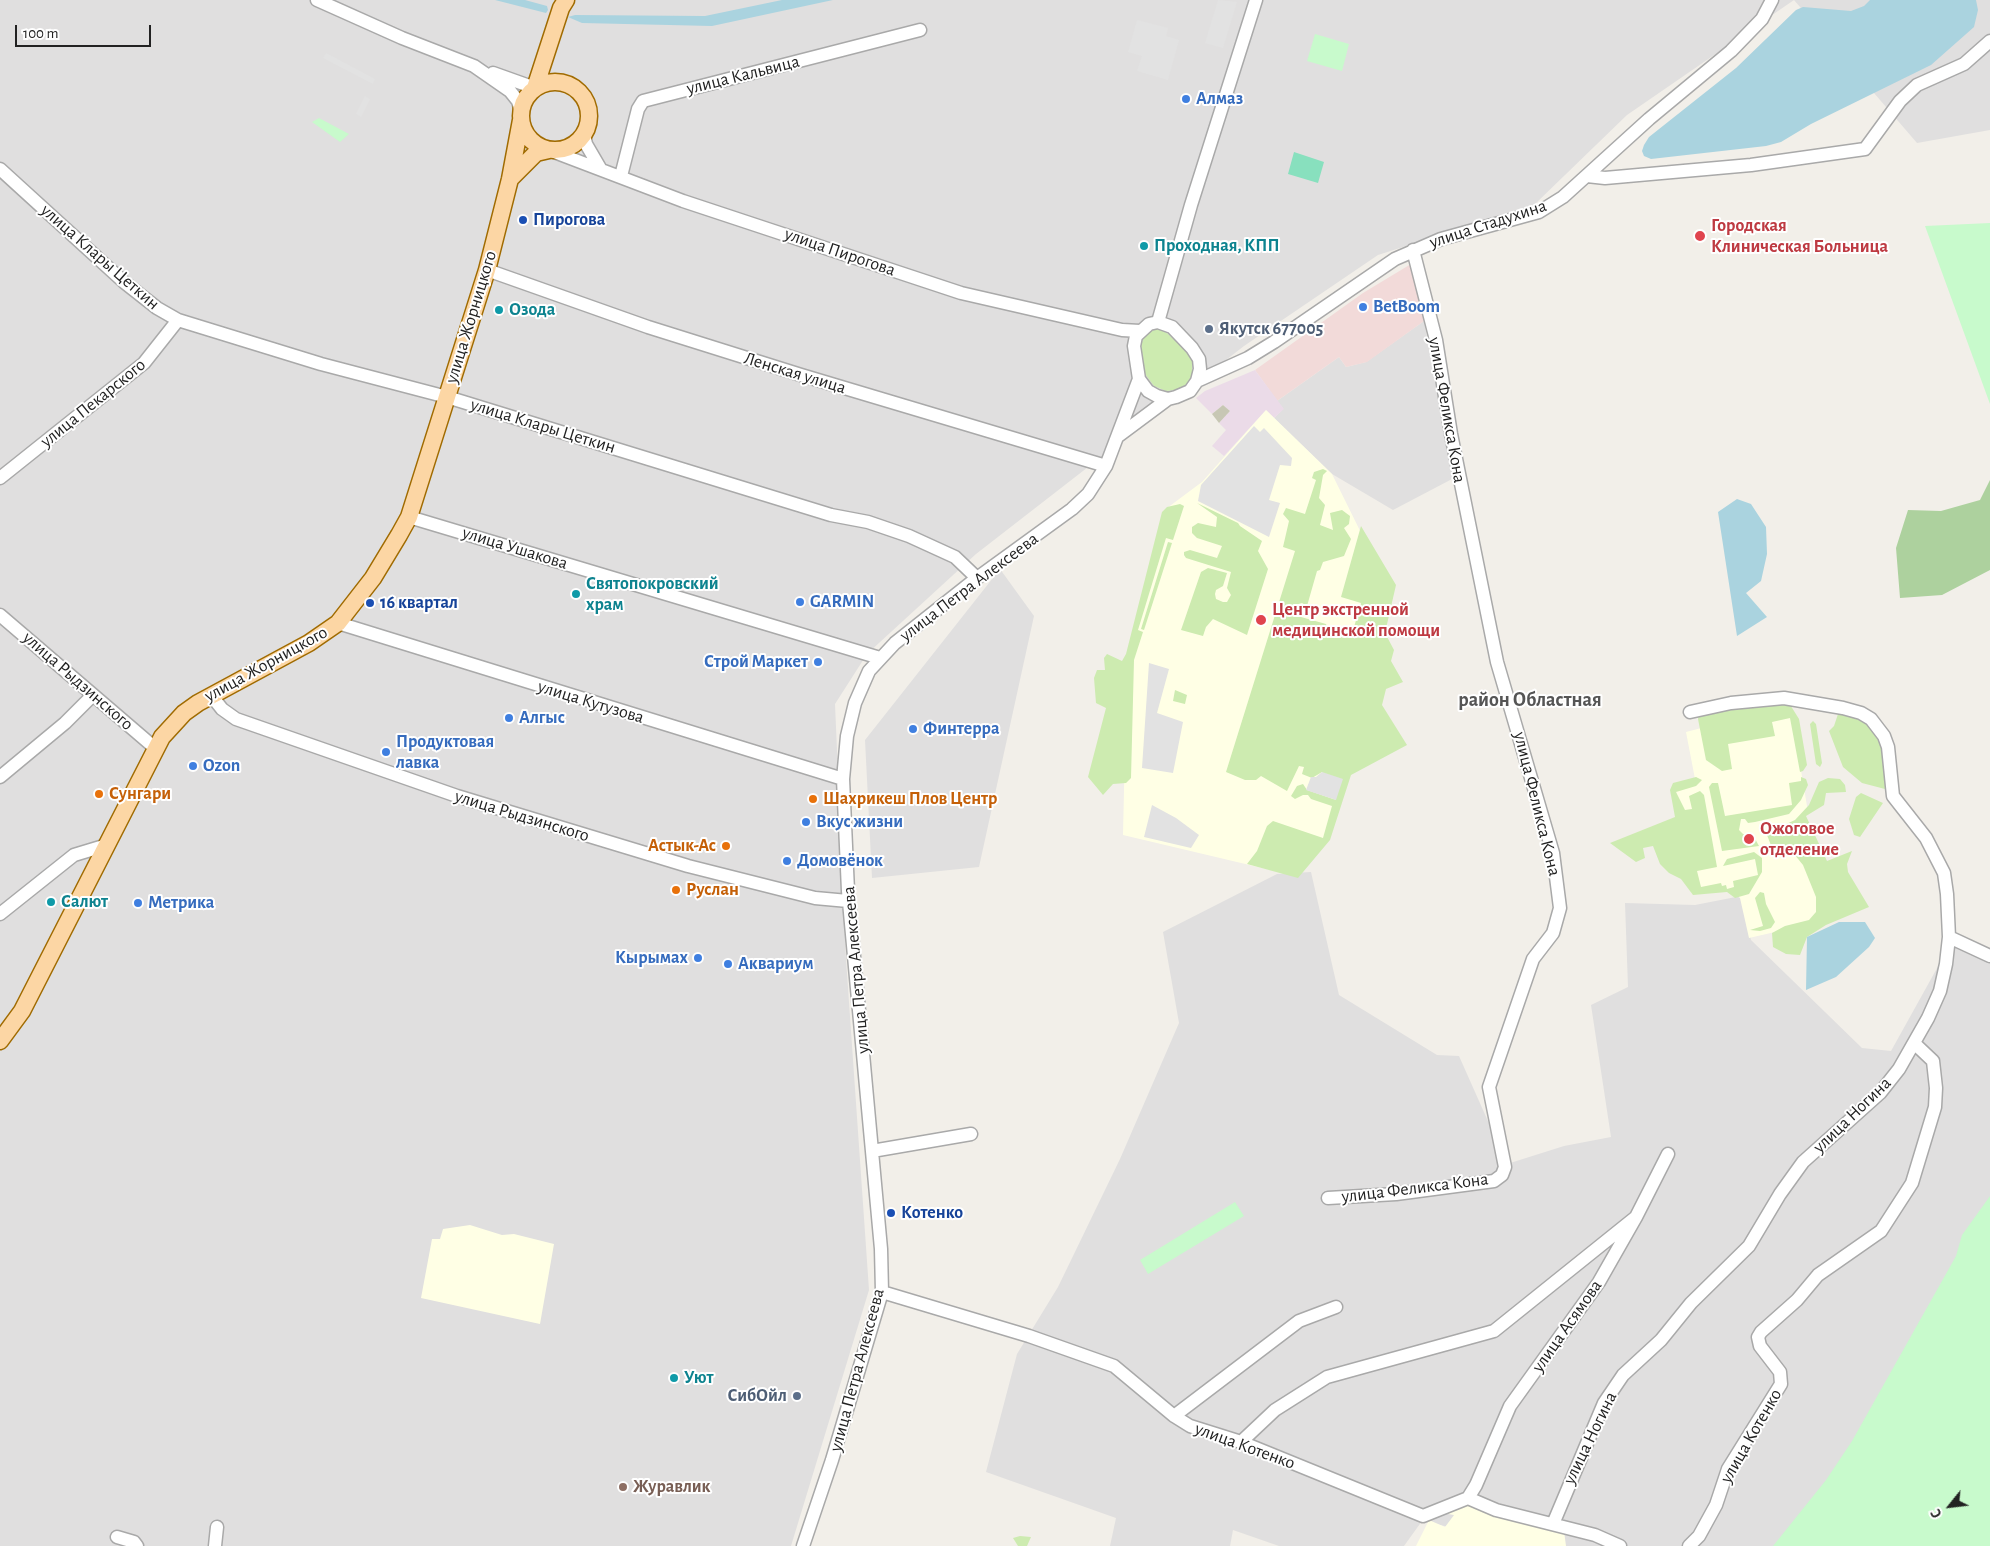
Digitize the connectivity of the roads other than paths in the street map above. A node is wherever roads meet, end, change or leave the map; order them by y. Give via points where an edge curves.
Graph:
1 (317, 0) edge
2 (566, 0) edge
3 (1256, 0) edge
4 (1772, 0) edge
5 (920, 30) dead end
6 (1990, 41) edge
7 (549, 42) junction
8 (474, 66) junction
9 (566, 84) junction
10 (535, 88) junction
11 (521, 116) junction
12 (584, 133) junction
13 (550, 150) junction
14 (600, 168) junction
15 (0, 169) edge
16 (621, 176) junction
17 (1587, 176) junction
18 (510, 179) junction
19 (1413, 250) junction
20 (487, 270) junction
21 (178, 320) junction
22 (1158, 322) junction
23 (1122, 330) junction
24 (1140, 330) junction
25 (1134, 346) junction
26 (1199, 359) junction
27 (1219, 371) junction
28 (1139, 379) junction
29 (1197, 381) junction
30 (447, 397) junction
31 (1168, 399) junction
32 (1117, 437) junction
33 (1106, 466) junction
34 (0, 478) edge
35 (409, 517) junction
36 (978, 578) junction
37 (2, 621) edge
38 (338, 623) junction
39 (880, 658) junction
40 (93, 695) junction
41 (211, 695) junction
42 (1690, 712) dead end
43 (155, 748) junction
44 (0, 777) edge
45 (844, 779) junction
46 (107, 845) junction
47 (848, 901) junction
48 (0, 914) edge
49 (1949, 937) junction
50 (1990, 956) edge
51 (0, 1041) edge
52 (1914, 1043) junction
53 (971, 1134) dead end
54 (872, 1151) junction
55 (1668, 1154) dead end
56 (1328, 1198) dead end
57 (1636, 1217) junction
58 (882, 1292) junction
59 (1336, 1307) dead end
60 (1174, 1416) junction
61 (1241, 1442) junction
62 (1468, 1498) junction
63 (1552, 1524) junction
64 (217, 1527) dead end
65 (117, 1537) dead end
66 (137, 1546) edge
67 (215, 1546) edge
68 (803, 1546) edge
69 (1620, 1546) edge
70 (1689, 1546) edge

1 - 8 street
2 - 7 main road via 560,8
3 - 22 street
4 - 17 street, улица Стадухина via 1762,19 1731,51
5 - 16 street, улица Кальвица via 643,100
6 - 17 street via 1964,64 1917,85 1900,100 1865,149 1751,165 1605,178
7 - 9 main road via 551,68
7 - 10 main road
8 - 10 street
8 - 11 street via 510,91 518,101
9 - 10 main road via 551,82
9 - 12 main road via 574,88 585,102 588,118
10 - 11 main road via 523,102
11 - 13 main road via 524,131 532,142
11 - 18 main road, улица Жорницкого
12 - 13 main road via 566,148
12 - 14 street via 586,144
13 - 14 street, улица Пирогова
13 - 18 main road via 536,153
14 - 16 street, улица Пирогова
15 - 21 street, улица Клары Цеткин via 124,282
16 - 23 street, улица Пирогова via 683,201 962,293
17 - 19 street, улица Стадухина via 1539,212
18 - 20 main road, улица Жорницкого
19 - 27 street, улица Стадухина via 1357,283 1274,342
19 - 56 street, улица Феликса Кона via 1436,340 1451,434 1497,662 1553,852 1560,908 1552,934 1533,959 1489,1087 1505,1167 1502,1175 1494,1181 1396,1194
20 - 30 main road, улица Жорницкого
20 - 33 street, Ленская улица via 801,375
21 - 30 street, улица Клары Цеткин via 321,364
21 - 34 street, улица Пекарского via 144,363
22 - 24 street
22 - 26 street via 1172,327
23 - 24 street, улица Пирогова
23 - 25 street
24 - 25 street
25 - 28 street
26 - 27 street via 1209,369
26 - 29 street
27 - 29 street, улица Стадухина
28 - 31 street via 1148,391
28 - 32 street, улица Петра Алексеева
29 - 31 street via 1183,395
30 - 35 main road, улица Жорницкого
30 - 36 street, улица Клары Цеткин via 830,515 868,522 955,557
31 - 32 street
32 - 33 street, улица Петра Алексеева
33 - 36 street, улица Петра Алексеева via 1088,494 1072,509
35 - 38 main road, улица Жорницкого via 373,578
35 - 39 street, улица Ушакова
36 - 39 street, улица Петра Алексеева
37 - 40 street, улица Рыдзинского
38 - 41 main road, улица Жорницкого
38 - 45 street, улица Кутузова
39 - 45 street, улица Петра Алексеева via 869,671 855,703 847,736
40 - 43 street, улица Рыдзинского
40 - 44 street
41 - 43 main road, улица Жорницкого via 171,725
41 - 47 street, улица Рыдзинского via 236,719 457,796 688,866 815,898
42 - 49 street, улица Ногина via 1731,703 1784,698 1843,708 1871,719 1888,747 1893,796 1926,838 1944,873
43 - 46 main road, улица Жорницкого
45 - 47 street, улица Петра Алексеева
46 - 48 street via 74,855
46 - 51 main road, улица Жорницкого via 22,1011
47 - 54 street, улица Петра Алексеева
49 - 50 street
49 - 52 street, улица Ногина via 1940,991
52 - 63 street, улица Ногина via 1880,1093 1803,1162 1750,1246 1698,1296 1661,1340 1622,1375 1604,1403
52 - 70 street, улица Котенко via 1933,1061 1936,1088 1935,1108 1912,1183 1881,1231 1818,1275 1797,1300 1760,1332 1760,1346 1780,1372 1781,1384 1728,1469 1716,1505 1699,1536
53 - 54 street
54 - 58 street, улица Петра Алексеева
55 - 57 street, улица Асямова
57 - 61 street via 1494,1331 1327,1377 1276,1410
57 - 62 street, улица Асямова via 1599,1282 1510,1406
58 - 60 street, улица Котенко via 1030,1336 1114,1366
58 - 68 street, улица Петра Алексеева
59 - 60 street via 1300,1321
60 - 61 street, улица Котенко via 1190,1426
61 - 62 street, улица Котенко via 1424,1516
62 - 63 street via 1496,1510
63 - 69 street via 1595,1535
64 - 67 street
65 - 66 street

